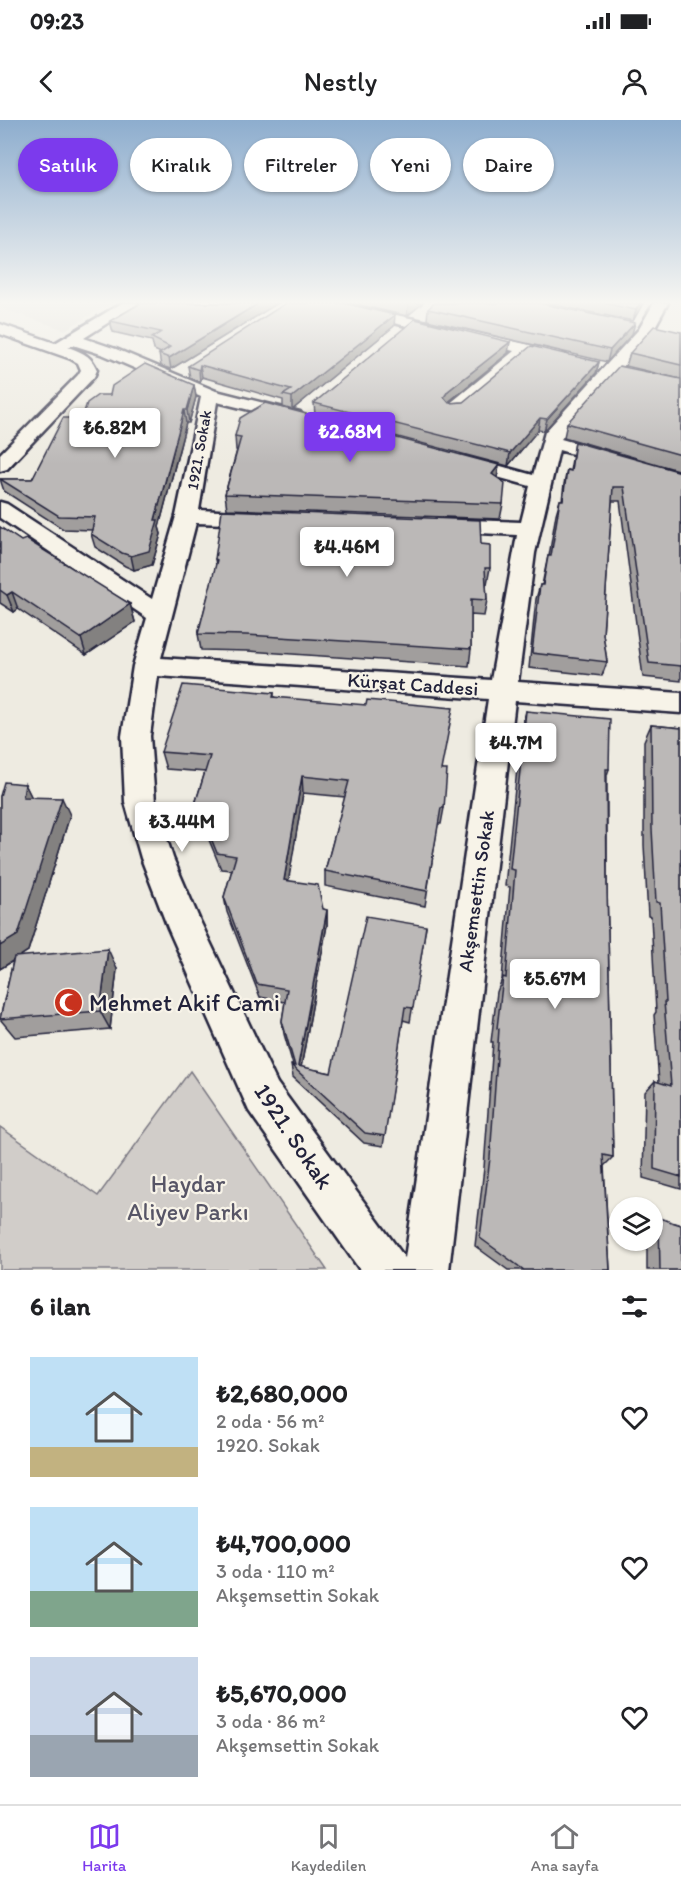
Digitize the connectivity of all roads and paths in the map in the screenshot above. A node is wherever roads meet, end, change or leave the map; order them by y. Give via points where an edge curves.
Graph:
1 (76, 357) edge
2 (121, 357) edge
3 (517, 357) edge
4 (558, 357) edge
5 (613, 357) edge
6 (192, 367) edge
7 (602, 367) junction
8 (172, 379) junction
9 (210, 395) junction
10 (454, 409) edge
11 (305, 416) edge
12 (551, 442) junction
13 (449, 458) edge
14 (0, 465) edge
15 (681, 479) edge
16 (541, 483) junction
17 (0, 508) edge
18 (187, 516) junction
19 (282, 520) edge
20 (424, 525) edge
21 (530, 529) junction
22 (159, 615) junction
23 (146, 666) junction
24 (503, 690) junction
25 (681, 703) edge
26 (387, 1270) edge
27 (426, 1270) edge

1 - 14 street via 85,360 86,377
2 - 8 street, 1921. Sokak
3 - 10 street
4 - 7 street
5 - 7 street, Akşemsettin Sokak
6 - 8 street
7 - 12 street, Akşemsettin Sokak
8 - 9 street, 1921. Sokak
9 - 11 street
9 - 18 street, 1921. Sokak
12 - 15 street
12 - 16 street, Akşemsettin Sokak
13 - 16 street
16 - 21 street, Akşemsettin Sokak
17 - 22 street
18 - 19 street
18 - 22 street, 1921. Sokak
20 - 21 street
21 - 24 street, Akşemsettin Sokak
22 - 23 street, 1921. Sokak
23 - 24 street, Kürşat Caddesi
23 - 26 street, 1921. Sokak via 136,736 140,802 161,868 263,1097
24 - 25 street, Kürşat Caddesi
24 - 27 street, Akşemsettin Sokak

